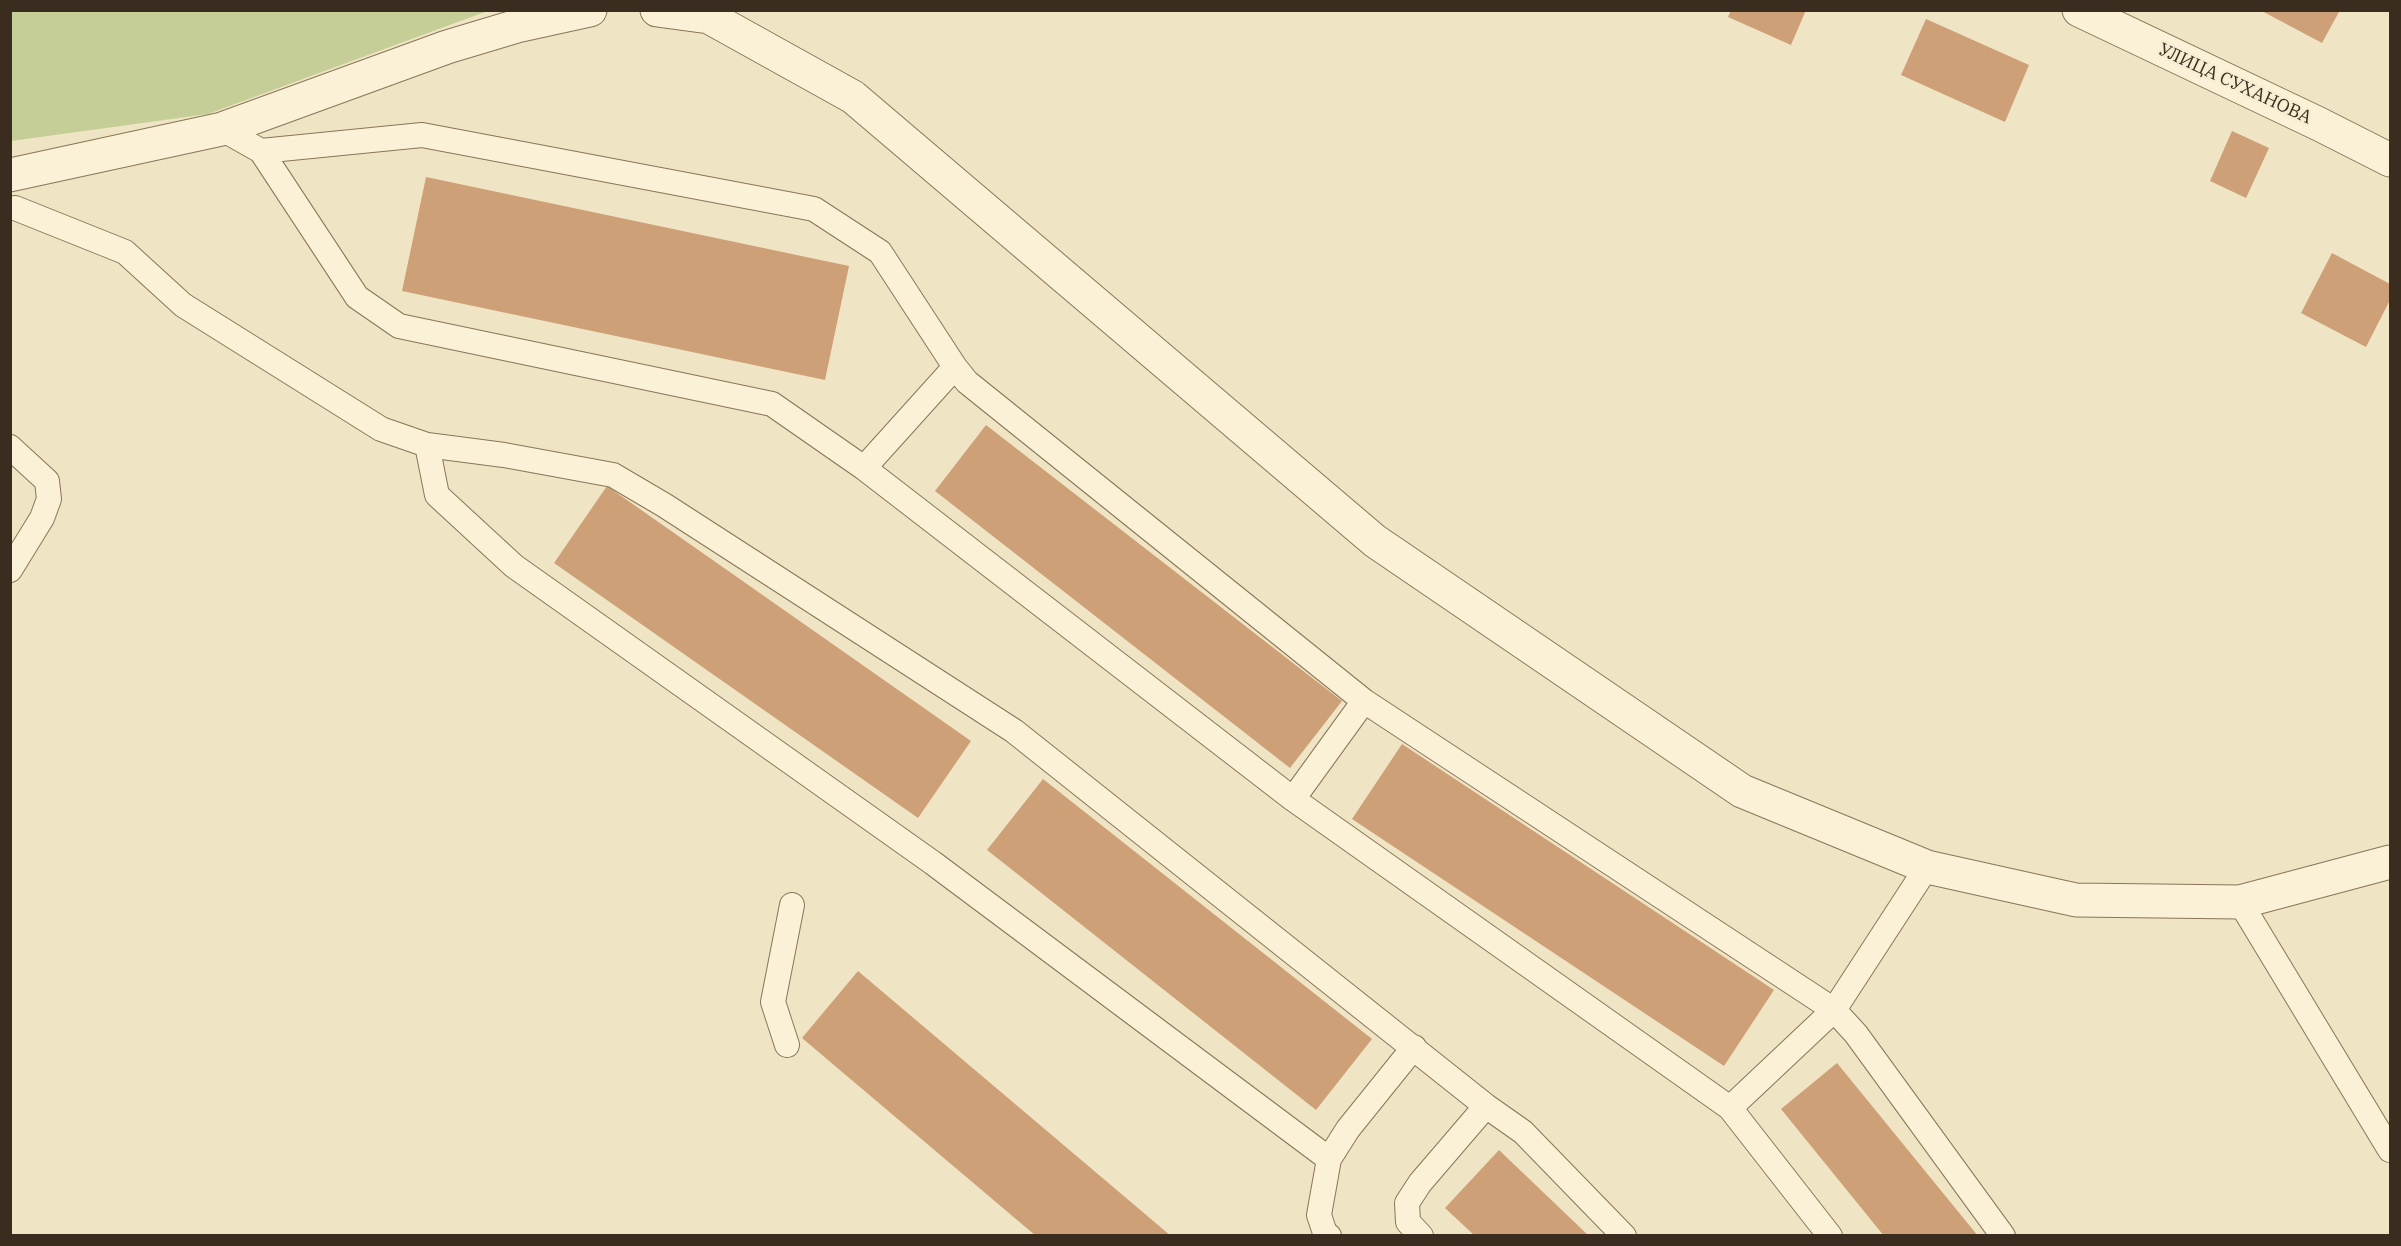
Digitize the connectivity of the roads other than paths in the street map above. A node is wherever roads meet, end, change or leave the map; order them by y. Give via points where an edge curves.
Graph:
1 (590, 10) edge
2 (657, 10) edge
3 (2079, 10) edge
4 (512, 18) edge
5 (222, 129) junction
6 (261, 151) junction
7 (2391, 160) edge
8 (10, 175) edge
9 (15, 208) dead end
10 (955, 367) junction
11 (427, 445) junction
12 (10, 447) edge
13 (864, 468) junction
14 (10, 570) edge
15 (1364, 701) junction
16 (1293, 799) junction
17 (2391, 862) edge
18 (1927, 867) junction
19 (2240, 902) junction
20 (792, 905) dead end
21 (1833, 1010) junction
22 (787, 1045) dead end
23 (1414, 1047) junction
24 (1486, 1106) junction
25 (1730, 1108) junction
26 (2391, 1150) edge
27 (1329, 1159) junction
28 (1329, 1236) edge
29 (1421, 1236) edge
30 (1624, 1236) edge
31 (1830, 1236) edge
32 (2003, 1236) edge

1 - 4 street
2 - 18 street via 709,17 853,97 1375,541 1742,791
3 - 7 street, УЛИЦА СУХАНОВА
4 - 5 street via 447,47
5 - 6 lane
5 - 8 street
6 - 10 lane via 422,135 814,209 880,252
6 - 13 lane via 357,297 399,326 772,404
9 - 11 lane via 125,252 183,305 381,429
10 - 13 lane
10 - 15 lane via 967,382
11 - 23 lane via 613,475 664,506 1014,731
11 - 27 lane via 437,495 514,566 933,863
12 - 14 lane via 47,482 49,499 42,518
13 - 16 lane
15 - 16 lane
15 - 21 lane
16 - 25 lane
17 - 19 street
18 - 19 street via 2076,900
18 - 21 lane
19 - 26 lane
20 - 22 lane via 773,1002
21 - 25 lane
21 - 32 lane via 1856,1034
23 - 24 lane
23 - 27 lane via 1348,1129
24 - 29 lane via 1420,1182 1407,1203 1408,1222
24 - 30 lane via 1523,1132
25 - 31 lane
27 - 28 lane via 1319,1215

